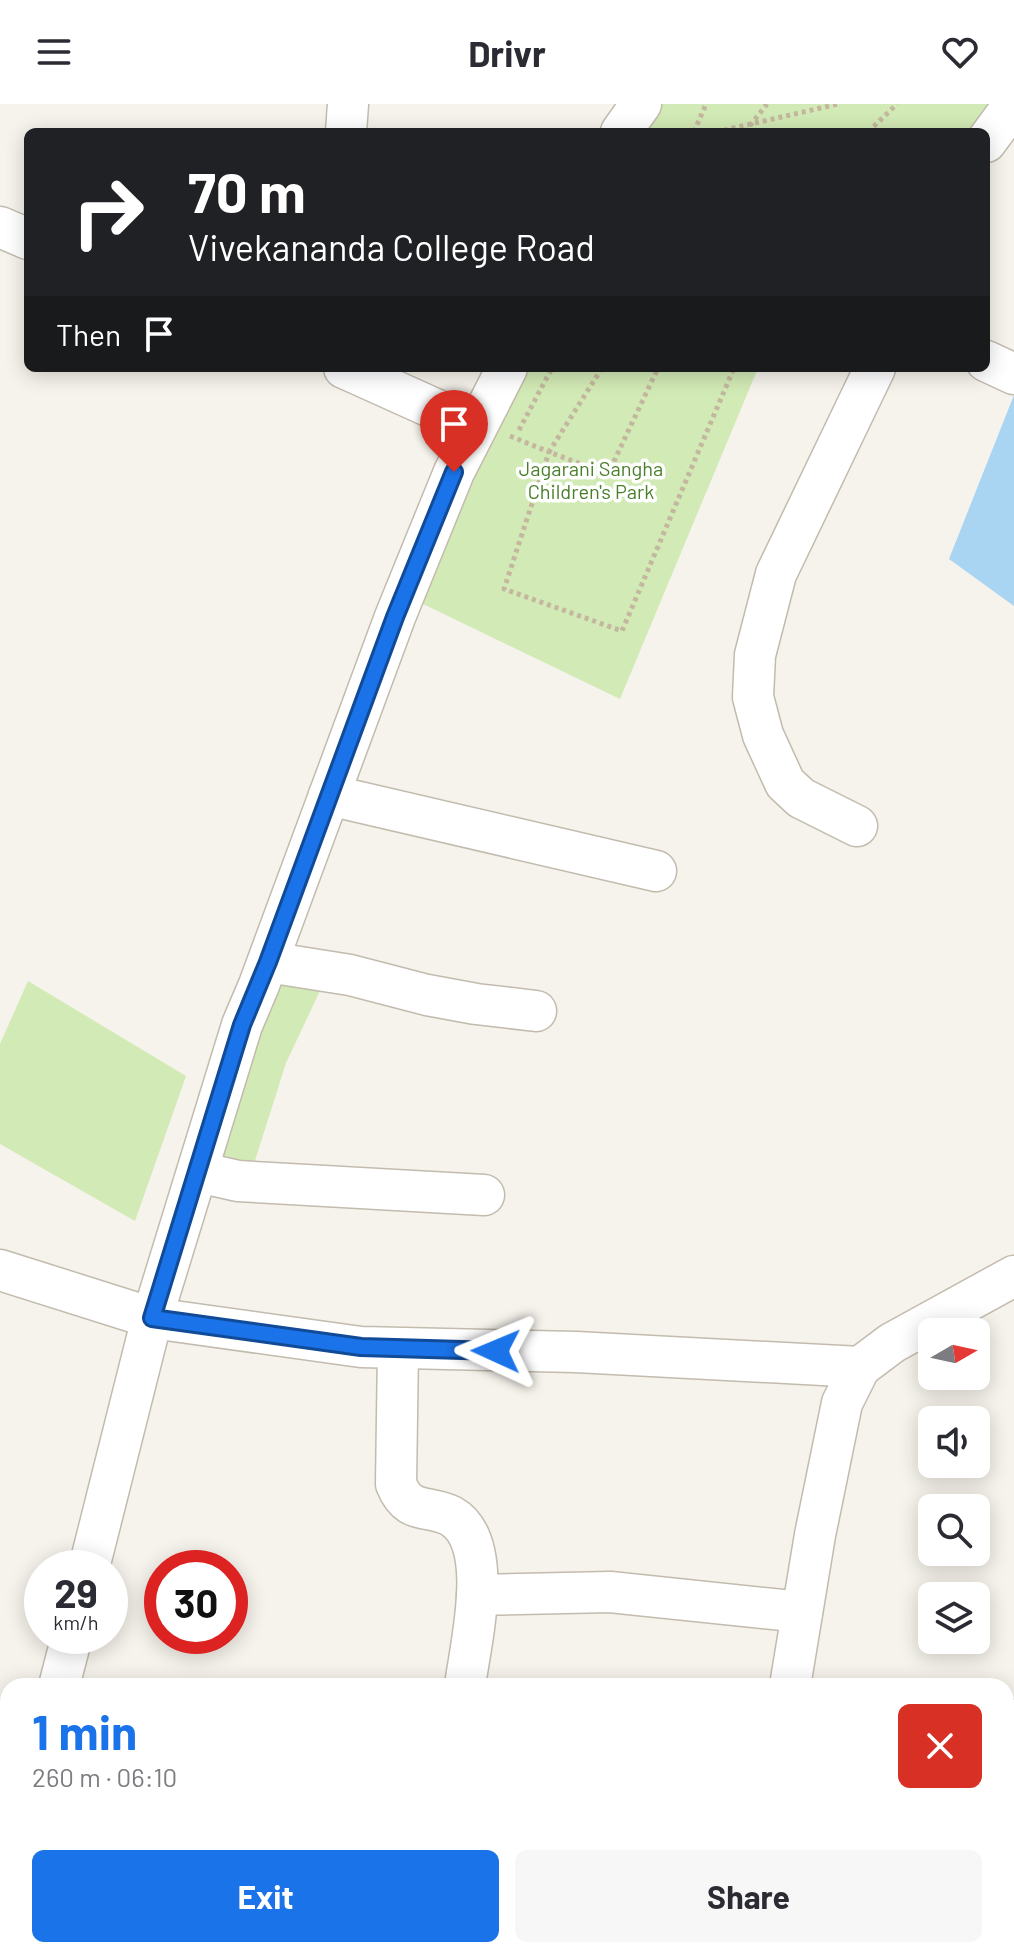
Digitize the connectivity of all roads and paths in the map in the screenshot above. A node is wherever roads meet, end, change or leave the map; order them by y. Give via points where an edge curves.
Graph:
1 (348, 104) edge
2 (641, 104) edge
3 (706, 104) edge
4 (767, 104) edge
5 (838, 104) edge
6 (897, 104) edge
7 (1014, 104) edge
8 (751, 124) junction
9 (346, 128) edge
10 (624, 128) edge
11 (696, 128) edge
12 (734, 128) edge
13 (748, 128) edge
14 (872, 128) edge
15 (990, 137) edge
16 (0, 227) edge
17 (24, 237) edge
18 (990, 363) edge
19 (353, 372) edge
20 (505, 372) edge
21 (550, 372) edge
22 (599, 372) edge
23 (656, 372) edge
24 (732, 372) edge
25 (873, 372) edge
26 (1014, 374) edge
27 (475, 427) junction
28 (549, 452) junction
29 (329, 795) junction
30 (857, 826) dead end
31 (656, 871) dead end
32 (268, 962) junction
33 (536, 1011) dead end
34 (198, 1172) junction
35 (484, 1195) dead end
36 (0, 1270) edge
37 (1014, 1276) edge
38 (152, 1318) junction
39 (398, 1349) junction
40 (860, 1367) junction
41 (94, 1550) edge
42 (477, 1595) junction
43 (802, 1612) junction
44 (67, 1654) edge
45 (61, 1678) edge
46 (466, 1678) edge
47 (791, 1678) edge

1 - 9 street
2 - 10 street
3 - 11 path
4 - 8 path
5 - 8 path
6 - 14 path
7 - 15 street
8 - 12 path
8 - 13 path
16 - 17 street
18 - 26 street
19 - 27 street
20 - 27 street
21 - 28 path via 515,438
22 - 28 path
23 - 28 path via 608,474
24 - 28 path via 622,631 504,589
25 - 30 street via 776,574 755,655 753,697 785,783 801,798
27 - 29 street via 395,617
29 - 31 street
29 - 32 street
32 - 33 street
32 - 34 street via 242,1025
34 - 35 street via 238,1181
34 - 38 street
36 - 38 street
37 - 40 street via 892,1343
38 - 39 street
38 - 41 street
39 - 40 street
39 - 42 street via 396,1484 401,1497 415,1507 450,1516 463,1527 477,1563
40 - 43 street via 842,1403
42 - 43 street via 610,1592
42 - 46 street
43 - 47 street
44 - 45 street

